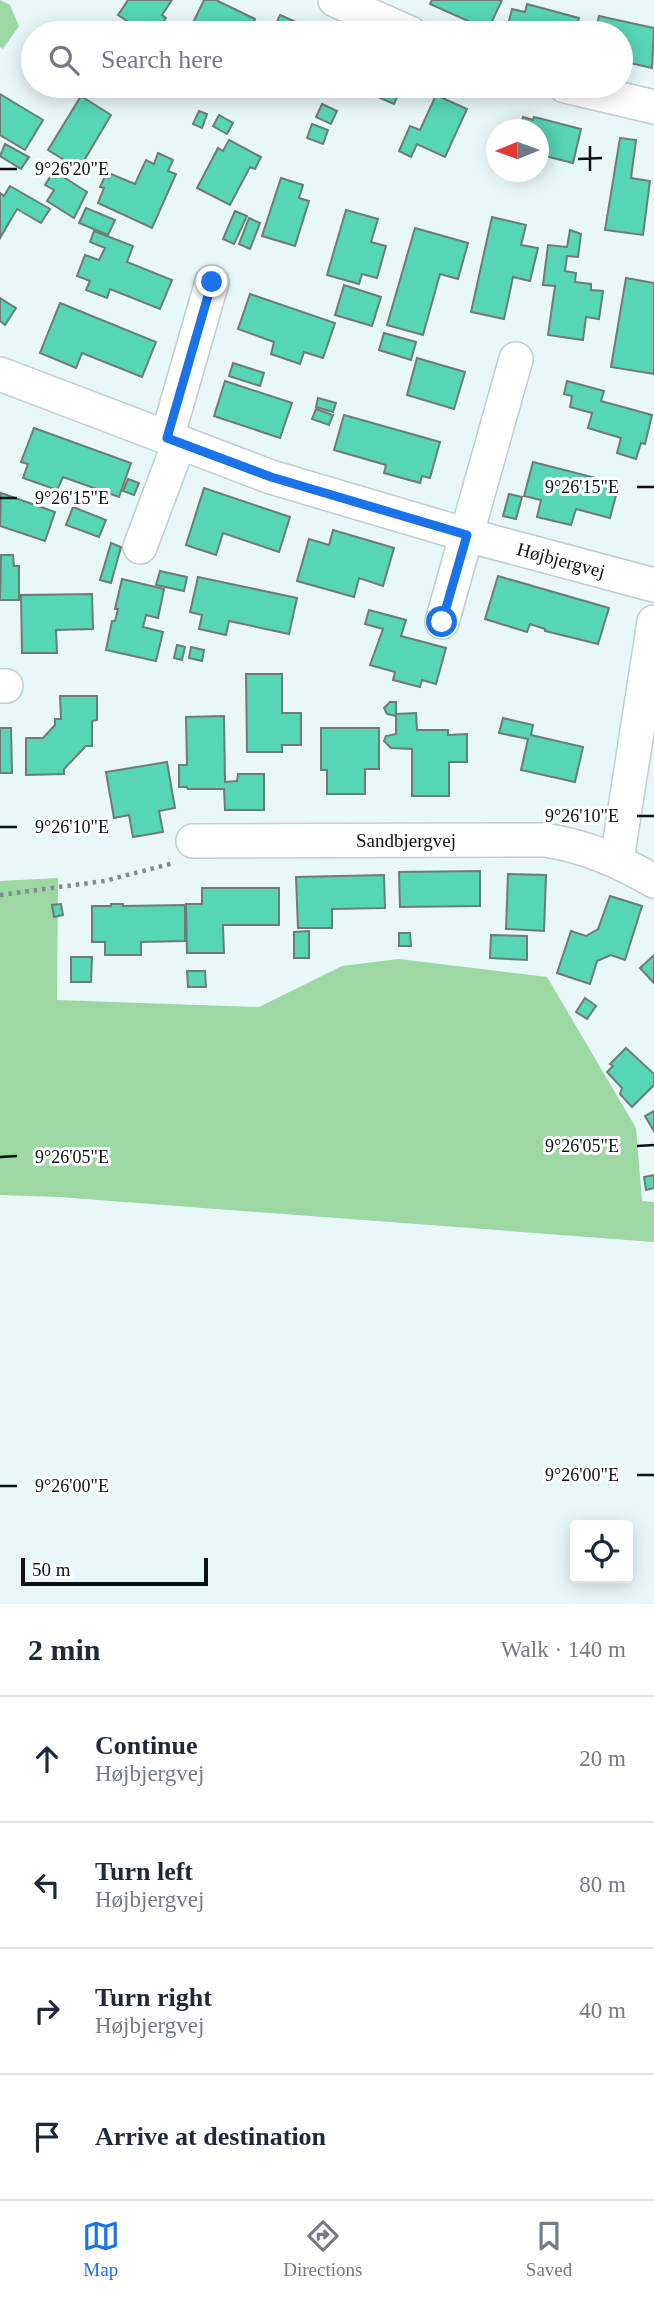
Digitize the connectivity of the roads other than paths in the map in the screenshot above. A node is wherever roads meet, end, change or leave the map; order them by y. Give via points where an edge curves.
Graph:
1 (335, 0) edge
2 (383, 21) edge
3 (616, 98) edge
4 (654, 107) edge
5 (212, 282) dead end
6 (516, 359) dead end
7 (0, 374) edge
8 (173, 441) junction
9 (467, 535) junction
10 (140, 547) dead end
11 (654, 585) edge
12 (442, 622) dead end
13 (654, 622) edge
14 (192, 841) road end
15 (617, 860) junction
16 (654, 881) edge

1 - 2 street
3 - 4 street
5 - 8 street
6 - 9 street
7 - 8 street, Højbjergvej
8 - 9 street, Højbjergvej via 271,477
8 - 10 street
9 - 11 street, Højbjergvej
9 - 12 street
13 - 15 street
14 - 15 street, Sandbjergvej via 545,840
15 - 16 street, Sandbjergvej

